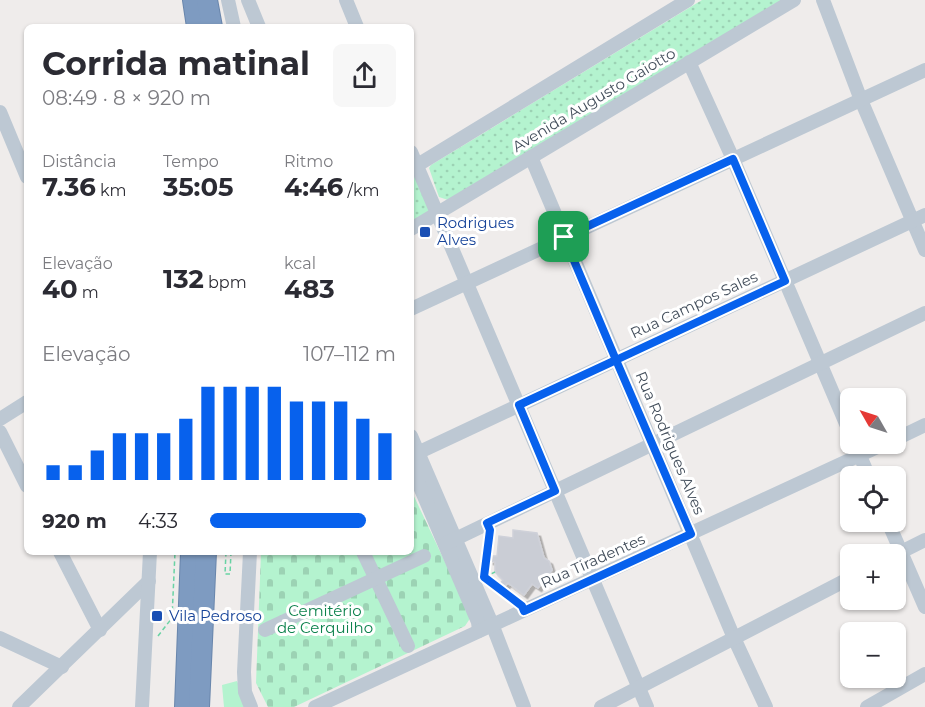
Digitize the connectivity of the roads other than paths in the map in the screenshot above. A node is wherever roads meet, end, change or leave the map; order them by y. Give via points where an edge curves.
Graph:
1 (193, 0) edge
2 (207, 0) edge
3 (228, 0) edge
4 (346, 0) edge
5 (688, 0) edge
6 (794, 0) edge
7 (823, 0) edge
8 (254, 3) edge
9 (197, 24) edge
10 (211, 24) edge
11 (233, 24) edge
12 (258, 24) edge
13 (356, 24) edge
14 (689, 62) junction
15 (925, 70) edge
16 (861, 100) junction
17 (0, 112) edge
18 (531, 157) junction
19 (733, 159) junction
20 (414, 161) edge
21 (414, 164) edge
22 (24, 170) edge
23 (438, 213) junction
24 (919, 218) edge
25 (414, 227) edge
26 (564, 237) junction
27 (925, 250) edge
28 (785, 281) junction
29 (466, 283) junction
30 (414, 308) edge
31 (925, 313) edge
32 (616, 360) junction
33 (821, 364) junction
34 (24, 404) edge
35 (519, 405) junction
36 (840, 409) edge
37 (0, 419) edge
38 (925, 425) edge
39 (0, 432) edge
40 (906, 434) edge
41 (653, 444) junction
42 (414, 454) edge
43 (849, 454) edge
44 (414, 472) edge
45 (24, 480) edge
46 (555, 491) junction
47 (691, 534) junction
48 (925, 540) edge
49 (450, 541) junction
50 (906, 550) edge
51 (62, 555) edge
52 (150, 555) edge
53 (191, 555) edge
54 (206, 555) edge
55 (250, 555) edge
56 (364, 555) edge
57 (424, 556) dead end
58 (906, 570) edge
59 (375, 579) junction
60 (594, 580) junction
61 (149, 581) junction
62 (840, 583) edge
63 (925, 607) edge
64 (492, 624) junction
65 (100, 630) junction
66 (265, 630) dead end
67 (478, 631) junction
68 (0, 638) edge
69 (734, 638) junction
70 (202, 646) junction
71 (408, 646) dead end
72 (62, 667) junction
73 (925, 674) edge
74 (639, 687) junction
75 (338, 702) edge
76 (19, 707) edge
77 (142, 707) edge
78 (183, 707) edge
79 (199, 707) edge
80 (211, 707) edge
81 (251, 707) edge
82 (315, 707) edge
83 (524, 707) edge
84 (601, 707) edge
85 (647, 707) edge
86 (766, 707) edge
87 (867, 707) edge

1 - 9 highway
2 - 10 highway
3 - 11 street
4 - 13 street
5 - 20 street
6 - 14 street, Avenida Augusto Gaiotto
7 - 16 street
8 - 12 street
14 - 18 street, Avenida Augusto Gaiotto
14 - 19 street
15 - 16 street
16 - 19 street
16 - 24 street
17 - 22 street
18 - 23 street, Avenida Augusto Gaiotto
18 - 26 street, Rua Rodrigues Alves
19 - 26 street
19 - 28 street
21 - 23 street
23 - 25 street, Avenida Augusto Gaiotto
23 - 29 street
24 - 27 street
24 - 28 street, Rua Campos Sales
26 - 29 street
26 - 32 street, Rua Rodrigues Alves
28 - 32 street, Rua Campos Sales
28 - 33 street
29 - 30 street
29 - 35 street
31 - 33 street
32 - 35 street, Rua Campos Sales
32 - 41 street, Rua Rodrigues Alves
33 - 36 street
33 - 41 street
34 - 37 street
35 - 42 street, Rua Campos Sales
35 - 46 street
38 - 40 street
39 - 45 street
41 - 46 street
41 - 47 street, Rua Rodrigues Alves
42 - 49 street
43 - 47 street, Rua Tiradentes
44 - 49 street
46 - 49 street
46 - 60 street
47 - 60 street, Rua Tiradentes
47 - 69 street, Rua Rodrigues Alves
48 - 50 street
49 - 64 street
49 - 67 street
51 - 65 street
52 - 61 street
53 - 78 highway
54 - 70 highway
55 - 81 street via 244,684
56 - 59 street
57 - 59 street
58 - 63 street
59 - 66 street
59 - 71 street
60 - 64 street, Rua Tiradentes
60 - 74 street
61 - 65 street
61 - 77 street
62 - 69 street
64 - 67 street, Rua Tiradentes
64 - 83 street
65 - 72 street
67 - 75 street, Rua Tiradentes
68 - 72 street
69 - 74 street
69 - 86 street, Rua Rodrigues Alves
70 - 79 highway
70 - 80 highway
72 - 76 street
73 - 87 street
74 - 84 street
74 - 85 street
75 - 82 street, Rua Tiradentes

